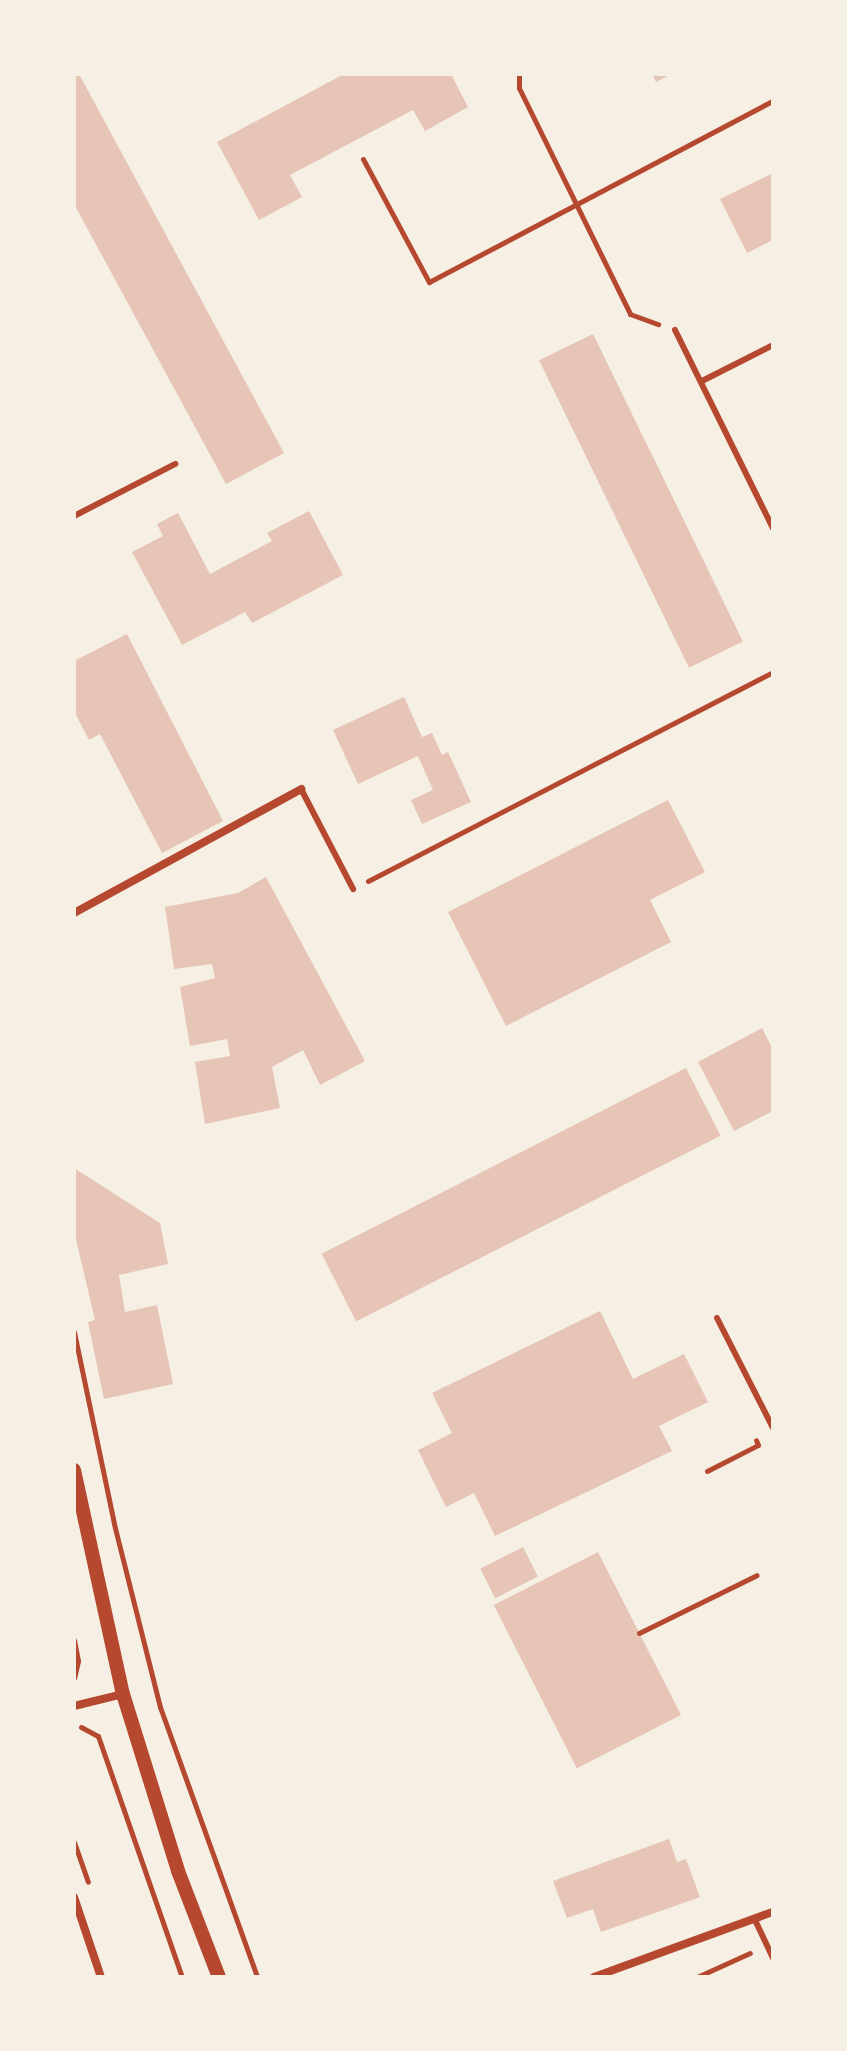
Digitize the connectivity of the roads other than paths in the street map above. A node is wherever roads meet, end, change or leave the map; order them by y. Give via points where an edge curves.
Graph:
1 (675, 330) road end
2 (773, 345) edge
3 (702, 381) junction
4 (175, 464) dead end
5 (74, 516) edge
6 (773, 528) edge
7 (301, 789) joint
8 (353, 889) road end
9 (74, 913) edge
10 (717, 1318) dead end
11 (773, 1428) edge
12 (74, 1470) edge
13 (123, 1694) junction
14 (74, 1706) edge
15 (74, 1897) edge
16 (773, 1912) edge
17 (755, 1920) junction
18 (773, 1958) edge
19 (101, 1977) edge
20 (219, 1977) edge
21 (594, 1977) edge

1 - 3 lane
2 - 3 lane
3 - 6 lane
4 - 5 lane
7 - 8 lane
7 - 9 street
10 - 11 lane
12 - 13 street
13 - 14 street
13 - 20 street via 178,1871
15 - 19 street
16 - 17 street
17 - 18 lane
17 - 21 street

